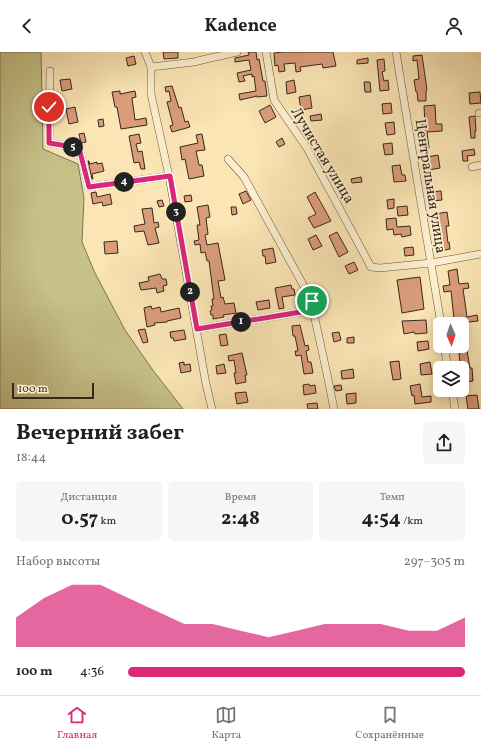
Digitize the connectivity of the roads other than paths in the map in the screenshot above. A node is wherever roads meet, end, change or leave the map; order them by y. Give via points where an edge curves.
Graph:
1 (145, 52) edge
2 (237, 52) edge
3 (266, 52) edge
4 (396, 52) edge
5 (151, 66) junction
6 (50, 71) dead end
7 (228, 159) dead end
8 (481, 165) edge
9 (472, 167) dead end
10 (170, 176) junction
11 (481, 254) edge
12 (431, 263) junction
13 (313, 310) junction
14 (440, 317) edge
15 (197, 329) junction
16 (453, 397) edge
17 (212, 409) edge
18 (334, 409) edge
19 (455, 409) edge

1 - 5 street
2 - 5 street via 194,62
3 - 12 street, Лучистая улица via 274,100 307,148 371,267
4 - 12 street, Центральная улица
5 - 10 street via 151,94
6 - 10 street via 49,143 79,148 89,187
7 - 13 street via 244,177 312,301
8 - 9 street
10 - 15 street
11 - 12 street
12 - 14 street, Центральная улица
13 - 15 street
13 - 18 street
15 - 17 street
16 - 19 street

